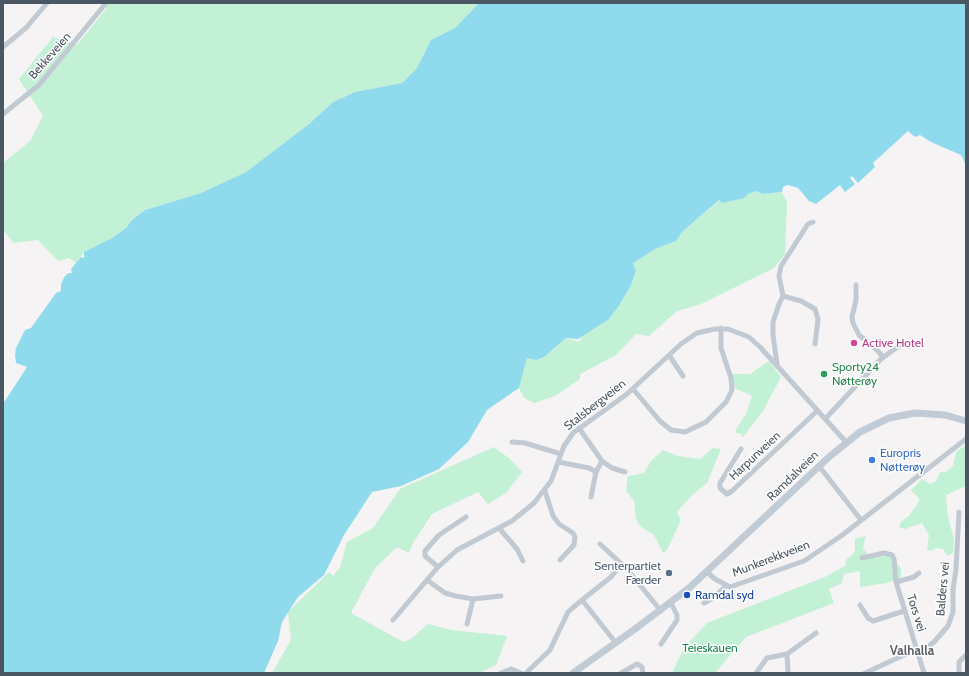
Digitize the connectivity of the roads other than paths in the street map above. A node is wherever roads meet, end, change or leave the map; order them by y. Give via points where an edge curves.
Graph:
1 (48, 3) edge
2 (106, 3) edge
3 (3, 47) edge
4 (3, 114) edge
5 (814, 222) dead end
6 (856, 285) dead end
7 (783, 296) junction
8 (721, 328) junction
9 (903, 343) dead end
10 (815, 344) dead end
11 (669, 355) junction
12 (883, 357) junction
13 (777, 365) junction
14 (683, 376) dead end
15 (633, 389) junction
16 (817, 411) junction
17 (825, 419) junction
18 (966, 421) edge
19 (579, 428) junction
20 (966, 439) edge
21 (512, 442) dead end
22 (846, 442) junction
23 (741, 449) dead end
24 (561, 454) junction
25 (602, 461) junction
26 (558, 462) junction
27 (819, 466) junction
28 (596, 472) junction
29 (625, 472) dead end
30 (545, 491) junction
31 (591, 497) dead end
32 (959, 512) dead end
33 (466, 517) dead end
34 (861, 520) junction
35 (499, 528) junction
36 (600, 544) dead end
37 (862, 558) dead end
38 (560, 560) dead end
39 (523, 561) dead end
40 (621, 564) junction
41 (438, 567) junction
42 (707, 572) junction
43 (919, 573) dead end
44 (427, 580) junction
45 (896, 582) junction
46 (726, 586) junction
47 (501, 596) dead end
48 (474, 599) junction
49 (582, 600) junction
50 (671, 603) junction
51 (704, 603) dead end
52 (860, 605) dead end
53 (661, 610) junction
54 (904, 610) junction
55 (393, 620) dead end
56 (467, 624) dead end
57 (816, 633) dead end
58 (616, 643) junction
59 (661, 644) dead end
60 (918, 651) junction
61 (787, 654) junction
62 (966, 655) edge
63 (501, 673) edge
64 (521, 673) edge
65 (526, 673) edge
66 (573, 673) edge
67 (621, 673) edge
68 (643, 673) edge
69 (756, 673) edge
70 (788, 673) edge
71 (865, 673) edge
72 (924, 673) edge
73 (959, 673) edge

1 - 3 street via 26,28
2 - 4 street, Bekkeveien via 44,80
5 - 7 street via 808,224 781,266 779,276
6 - 12 street via 853,323 859,335
7 - 10 street via 801,301 815,309 818,319
7 - 13 street via 773,331
8 - 11 street, Stalsbergveien via 697,333
8 - 13 street, Stalsbergveien via 734,330 749,337
8 - 15 street via 721,348 731,378 732,390 726,402 706,422 685,432 671,430
9 - 12 street
11 - 14 street
11 - 15 street, Stalsbergveien
12 - 17 street
13 - 16 street, Stalsbergveien
15 - 19 street, Stalsbergveien
16 - 17 street, Stalsbergveien
16 - 23 street, Harpunveien via 727,494 720,488 720,483
17 - 22 street, Stalsbergveien
18 - 22 main road, Ramdalveien via 939,414 901,415 874,424
19 - 24 street, Stalsbergveien via 567,440
19 - 25 street
20 - 34 street, Munkerekkveien
21 - 24 street via 526,443
22 - 27 main road, Ramdalveien
24 - 26 street, Stalsbergveien
25 - 28 street
25 - 29 street via 612,468
26 - 28 street via 590,468
26 - 30 street, Stalsbergveien
27 - 34 street
27 - 42 main road, Ramdalveien
28 - 31 street
30 - 35 street, Stalsbergveien via 527,510
30 - 38 street via 553,516 575,537 574,545
32 - 60 street, Balders vei via 952,618 934,642
33 - 41 street via 438,534 425,551 425,556
34 - 46 street, Munkerekkveien via 804,561
35 - 39 street via 517,548
35 - 41 street, Stalsbergveien via 456,550
36 - 40 street
37 - 45 street, Tors vei via 884,553 892,554
40 - 49 street via 611,577
40 - 53 street
41 - 44 street, Stalsbergveien
42 - 46 street, Munkerekkveien
42 - 50 main road, Ramdalveien
43 - 45 street, Tors vei
44 - 48 street via 445,593
44 - 55 street, Stalsbergveien
45 - 54 street, Tors vei
46 - 51 street, Munkerekkveien
47 - 48 street
48 - 56 street
49 - 58 street
49 - 65 street via 568,612 550,650
50 - 53 main road, Ramdalveien
50 - 59 street via 677,620
52 - 54 street via 873,621
53 - 58 main road
54 - 60 street, Tors vei
57 - 61 street
58 - 66 main road
60 - 71 street, Balders vei
60 - 72 street, Tors vei
61 - 69 street via 767,658
61 - 70 street
62 - 73 street via 959,662
63 - 64 street via 511,669
67 - 68 street via 637,664 642,667

